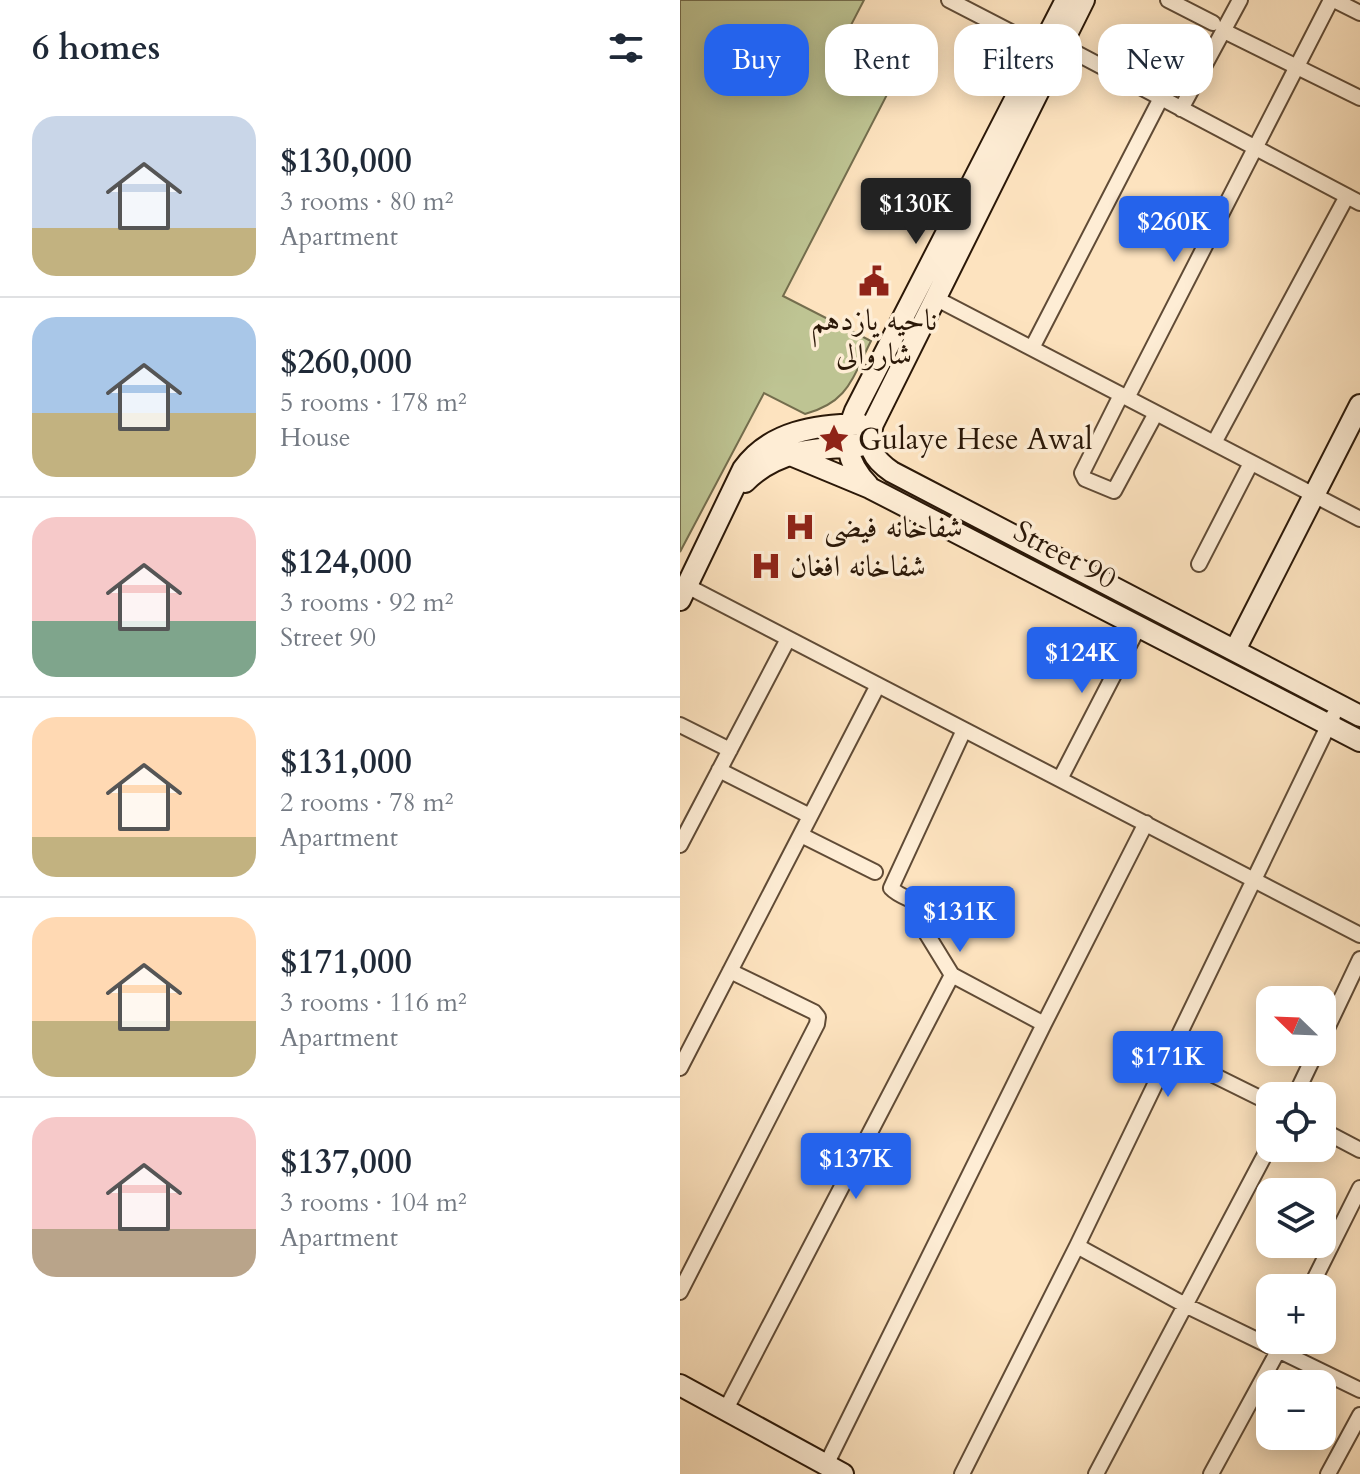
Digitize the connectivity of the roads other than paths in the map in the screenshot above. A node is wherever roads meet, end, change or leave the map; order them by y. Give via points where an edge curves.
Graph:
1 (950, 0) edge
2 (1066, 0) edge
3 (1084, 0) edge
4 (1168, 0) edge
5 (1240, 0) edge
6 (1332, 0) edge
7 (1360, 13) edge
8 (1000, 24) edge
9 (1060, 24) edge
10 (1069, 24) edge
11 (1219, 27) junction
12 (1082, 62) edge
13 (1296, 67) junction
14 (1029, 96) edge
15 (1161, 98) junction
16 (1360, 98) edge
17 (1181, 109) junction
18 (1255, 148) junction
19 (1353, 199) edge
20 (959, 231) junction
21 (935, 298) junction
22 (1032, 348) junction
23 (1124, 396) junction
24 (1360, 405) edge
25 (1156, 413) junction
26 (849, 424) junction
27 (873, 424) junction
28 (1360, 431) edge
29 (1214, 443) junction
30 (848, 447) junction
31 (788, 454) junction
32 (873, 454) junction
33 (1251, 463) junction
34 (870, 488) junction
35 (736, 489) junction
36 (1319, 497) junction
37 (1360, 519) edge
38 (1199, 564) dead end
39 (684, 593) edge
40 (1138, 628) junction
41 (788, 639) junction
42 (1240, 653) junction
43 (878, 685) junction
44 (1339, 706) junction
45 (1360, 716) edge
46 (680, 725) edge
47 (1329, 725) junction
48 (964, 730) junction
49 (1360, 741) edge
50 (730, 750) junction
51 (719, 770) junction
52 (1060, 779) junction
53 (810, 816) junction
54 (1146, 823) junction
55 (801, 835) junction
56 (680, 845) edge
57 (875, 872) dead end
58 (1253, 879) junction
59 (1360, 935) edge
60 (1360, 959) edge
61 (730, 971) junction
62 (952, 975) junction
63 (1336, 1010) edge
64 (1044, 1024) junction
65 (1169, 1053) junction
66 (680, 1068) edge
67 (1256, 1096) edge
68 (1336, 1137) edge
69 (1360, 1150) edge
70 (1261, 1162) edge
71 (1360, 1188) edge
72 (1077, 1246) junction
73 (1317, 1274) edge
74 (680, 1292) edge
75 (1185, 1305) junction
76 (1256, 1334) edge
77 (1277, 1354) edge
78 (1299, 1354) edge
79 (680, 1385) edge
80 (1360, 1390) edge
81 (726, 1409) junction
82 (1360, 1415) edge
83 (1353, 1442) edge
84 (834, 1469) edge
85 (962, 1474) edge
86 (1096, 1474) edge
87 (1211, 1474) edge
88 (1328, 1474) edge

1 - 8 street
2 - 9 main road
3 - 10 main road
4 - 11 street
5 - 11 street
6 - 7 street
6 - 13 street
11 - 13 street
11 - 17 street
12 - 15 street
13 - 16 street
13 - 18 street
14 - 20 main road
15 - 17 street
15 - 22 street
17 - 18 street
18 - 19 street
18 - 23 street
19 - 29 street
20 - 21 main road
20 - 26 main road
21 - 22 street
21 - 27 main road
22 - 23 street
23 - 25 street
23 - 25 street via 1082,473 1085,479 1114,491
24 - 36 main road
25 - 29 street
26 - 27 main road
26 - 30 main road
26 - 35 main road via 766,444 743,469
27 - 32 main road
28 - 36 main road
29 - 33 street
30 - 31 main road
30 - 32 main road
30 - 34 main road via 855,471
31 - 34 main road, Street 90
31 - 35 main road via 770,461
32 - 42 main road, Street 90 via 905,480
33 - 36 street
33 - 38 street
34 - 40 main road, Street 90
35 - 39 main road
36 - 37 street
36 - 42 main road
39 - 41 street
40 - 47 main road, Street 90
40 - 52 street
41 - 43 street
41 - 50 street
42 - 44 main road, Street 90
43 - 48 street
43 - 53 street
44 - 45 main road, Street 90
44 - 47 street
46 - 50 street
47 - 49 main road, Street 90
47 - 58 street
48 - 52 street
48 - 62 street via 891,888 926,907 930,915 925,931
50 - 51 street
51 - 53 street
51 - 56 street
52 - 54 street
53 - 55 street
54 - 58 street
54 - 64 street
55 - 57 street
55 - 61 street
58 - 59 street
58 - 65 street
60 - 63 street
61 - 66 street
61 - 74 street via 814,1012 817,1024
62 - 64 street
62 - 81 street
64 - 84 street
65 - 67 street
65 - 72 street
68 - 69 street
70 - 75 street
71 - 73 street
72 - 75 street
72 - 85 street
75 - 76 street
75 - 86 street
77 - 87 street
78 - 80 street
79 - 81 main road
81 - 84 main road
82 - 83 street
83 - 88 street

